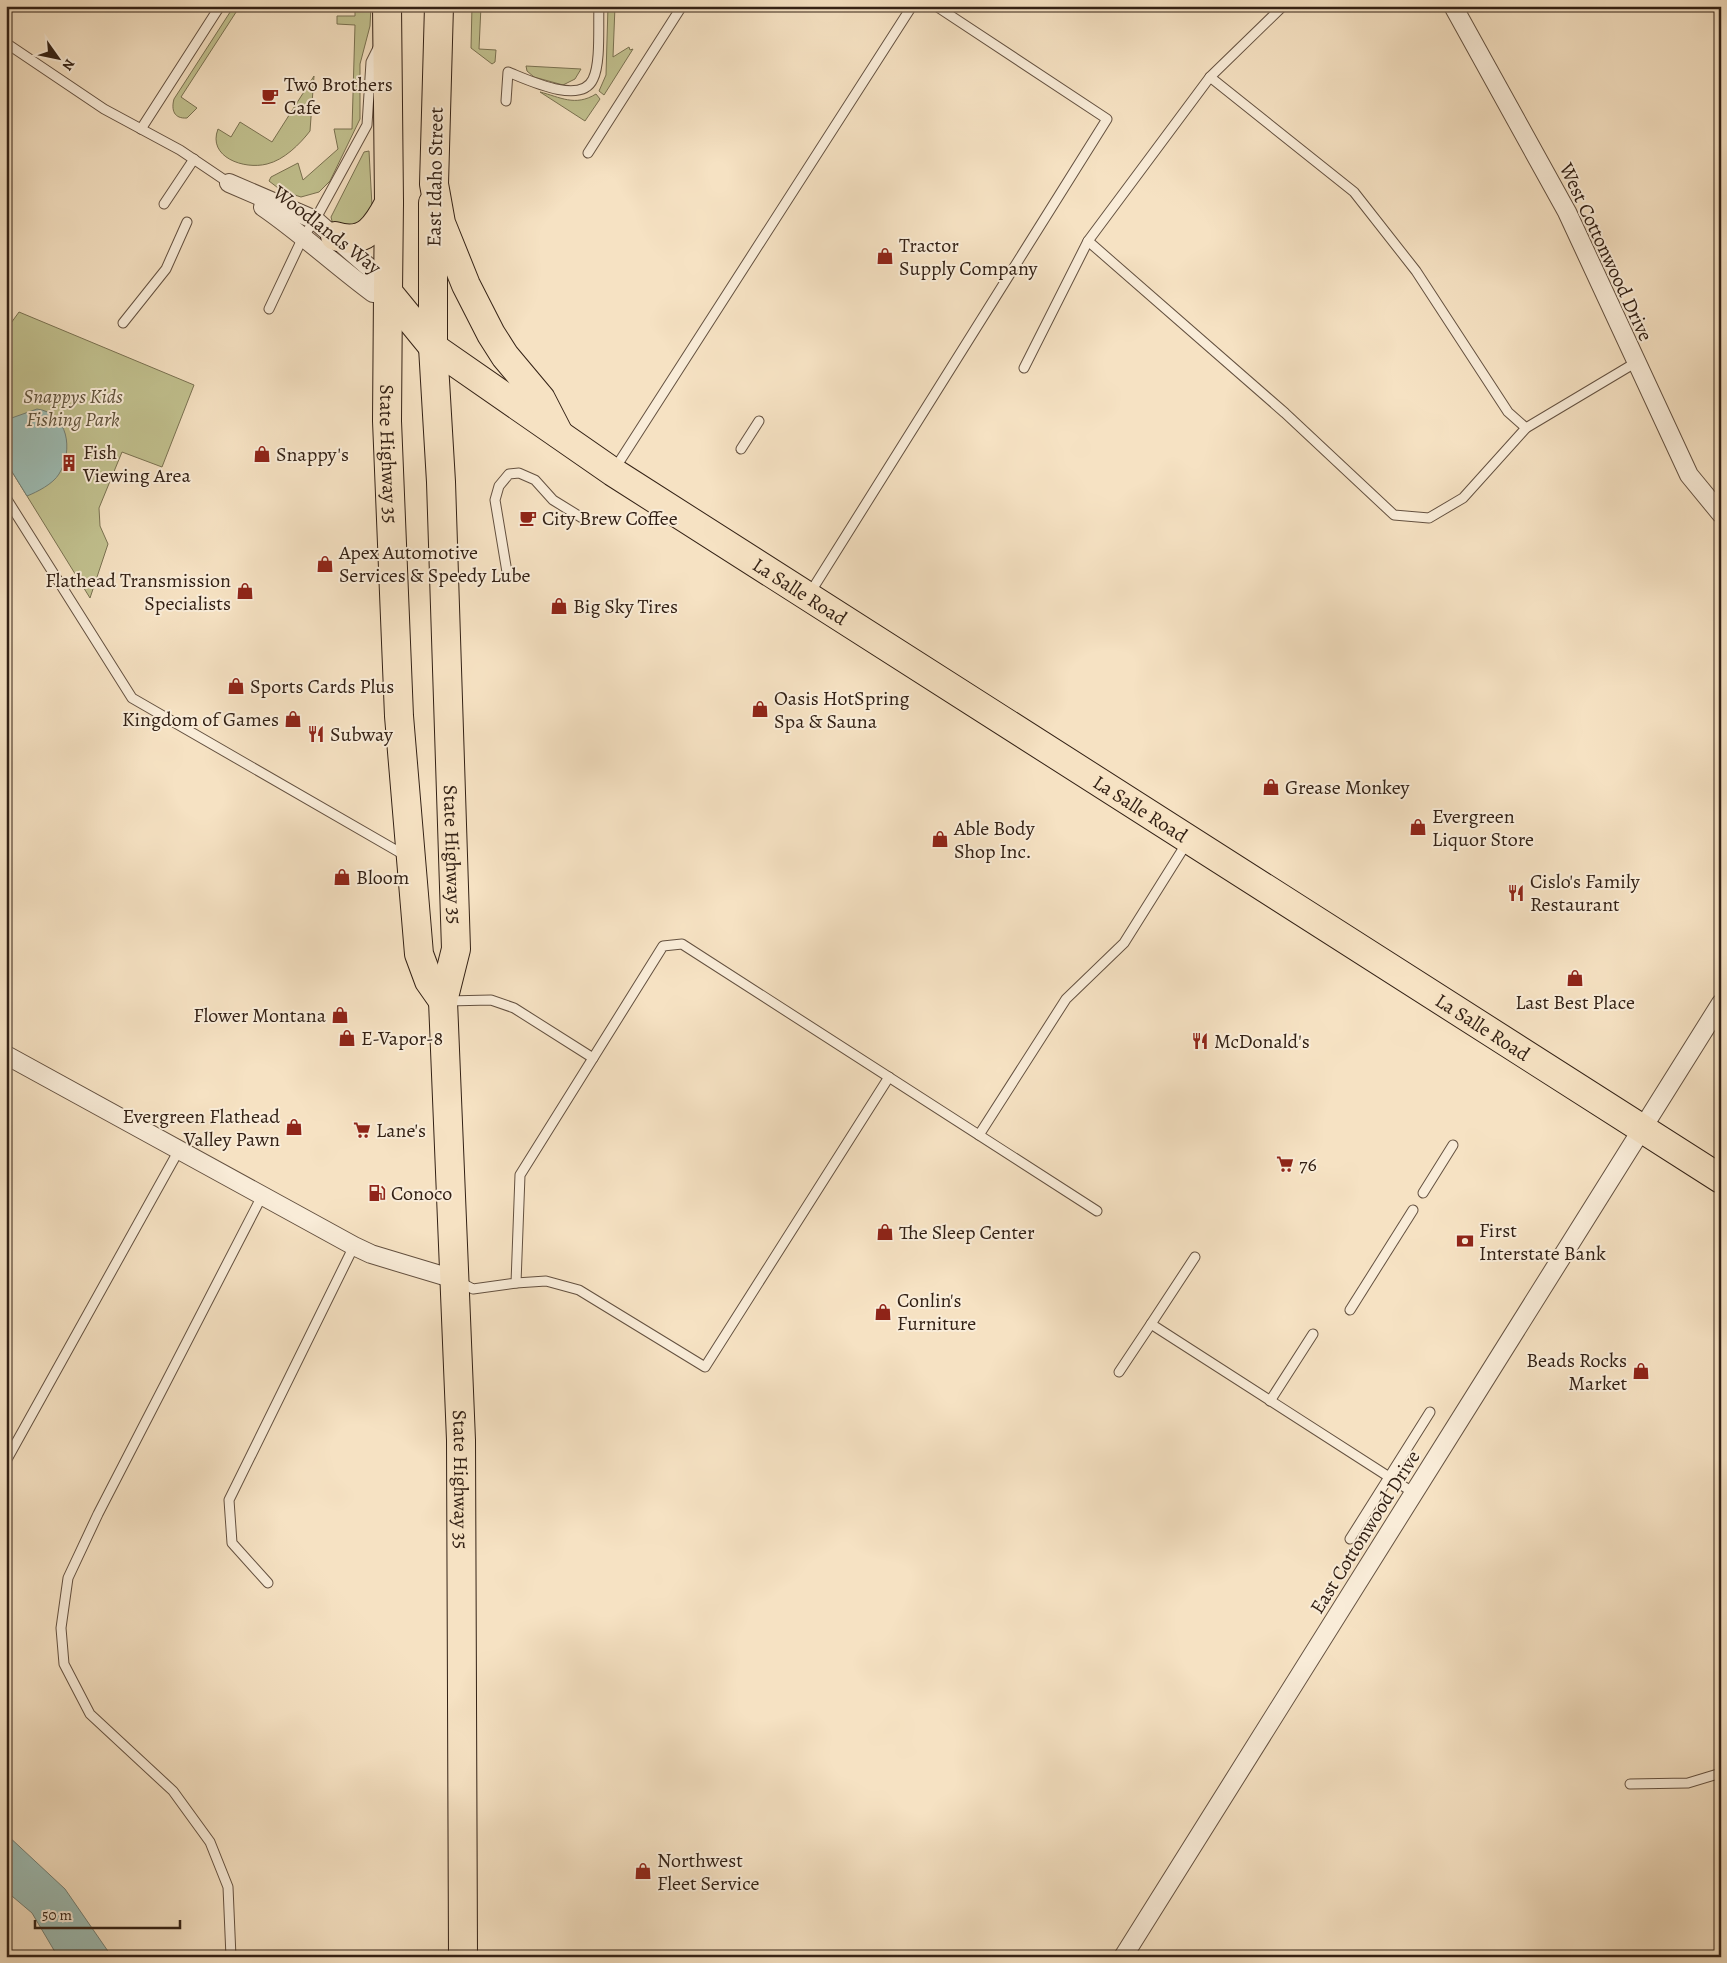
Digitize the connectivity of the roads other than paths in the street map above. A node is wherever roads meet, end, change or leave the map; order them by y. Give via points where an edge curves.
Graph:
1 (220, 6) edge
2 (439, 6) edge
3 (599, 6) edge
4 (682, 6) edge
5 (912, 6) edge
6 (936, 6) edge
7 (1284, 6) edge
8 (1453, 6) edge
9 (387, 18) edge
10 (6, 43) edge
11 (1210, 77) junction
12 (506, 101) dead end
13 (141, 130) junction
14 (588, 153) dead end
15 (194, 159) junction
16 (434, 174) junction
17 (229, 183) junction
18 (389, 203) junction
19 (164, 204) dead end
20 (187, 222) dead end
21 (326, 228) junction
22 (303, 236) junction
23 (1088, 242) junction
24 (388, 292) junction
25 (268, 309) dead end
26 (123, 323) dead end
27 (433, 347) junction
28 (1635, 363) junction
29 (1024, 368) dead end
30 (759, 421) dead end
31 (1526, 428) junction
32 (562, 438) junction
33 (741, 449) dead end
34 (613, 472) junction
35 (6, 498) edge
36 (1721, 514) edge
37 (587, 521) dead end
38 (507, 572) dead end
39 (807, 597) junction
40 (1189, 839) junction
41 (411, 858) junction
42 (443, 1001) junction
43 (1721, 1003) edge
44 (6, 1055) edge
45 (593, 1058) junction
46 (889, 1077) junction
47 (1641, 1128) junction
48 (979, 1135) junction
49 (1453, 1145) dead end
50 (179, 1150) junction
51 (1721, 1179) edge
52 (1423, 1194) dead end
53 (262, 1196) junction
54 (1413, 1210) dead end
55 (1098, 1211) dead end
56 (354, 1246) junction
57 (1195, 1257) dead end
58 (454, 1280) junction
59 (516, 1283) junction
60 (1350, 1310) dead end
61 (1150, 1324) junction
62 (1312, 1334) dead end
63 (1119, 1372) dead end
64 (1270, 1401) junction
65 (1430, 1412) dead end
66 (6, 1461) edge
67 (1389, 1477) junction
68 (1414, 1494) junction
69 (1350, 1539) dead end
70 (268, 1583) dead end
71 (1721, 1773) edge
72 (1630, 1784) dead end
73 (231, 1957) edge
74 (463, 1957) edge
75 (1123, 1957) edge

1 - 13 lane
2 - 16 main road, East Idaho Street
3 - 12 lane via 596,70 590,85 582,89 561,90 508,72
4 - 14 lane
5 - 34 lane
6 - 39 lane via 1107,119
7 - 11 lane
8 - 28 street, West Cottonwood Drive via 1567,212
9 - 18 main road
9 - 21 lane via 371,62 367,125
10 - 13 lane, Woodlands Way
11 - 23 lane
11 - 31 lane via 1354,192 1416,271 1508,412
13 - 15 lane, Woodlands Way
15 - 17 lane, Woodlands Way
15 - 19 lane
16 - 27 main road, East Idaho Street
16 - 32 main road via 441,223 476,306 505,356 541,400
17 - 21 street, Woodlands Way
17 - 22 street, Woodlands Way
18 - 21 main road via 373,228 358,239 346,240
18 - 24 main road
20 - 26 lane via 166,269
21 - 22 lane
21 - 24 street, Woodlands Way via 372,270
22 - 24 street, Woodlands Way via 373,293
22 - 25 lane
23 - 29 lane
23 - 31 lane via 1285,413 1394,515 1429,518 1463,498
24 - 27 main road, La Salle Road
24 - 41 main road, State Highway 35 via 387,421 398,697
27 - 32 main road, La Salle Road
27 - 42 main road, State Highway 35 via 441,482 456,949
28 - 31 lane
28 - 36 street, West Cottonwood Drive via 1689,475
30 - 33 lane
32 - 34 main road, La Salle Road
34 - 39 main road, La Salle Road
35 - 41 lane via 132,698
37 - 38 lane via 553,500 535,480 519,473 509,474 499,486 495,500
39 - 40 main road, La Salle Road
40 - 47 main road, La Salle Road
40 - 48 lane via 1124,943 1066,999
41 - 42 main road, State Highway 35 via 419,954 429,981
42 - 45 lane via 491,1000 514,1008
42 - 58 main road, State Highway 35
43 - 47 street
44 - 50 street
45 - 46 lane via 663,946 682,944
45 - 59 lane via 520,1175
46 - 48 lane
46 - 59 lane via 706,1367 579,1290 546,1282
47 - 51 main road, La Salle Road
47 - 68 street, East Cottonwood Drive
48 - 55 lane
49 - 52 lane
50 - 53 street
50 - 66 lane
53 - 56 street
53 - 73 lane via 68,1578 61,1628 64,1664 90,1714 173,1791 210,1842 228,1888
54 - 60 lane
56 - 58 street
56 - 70 lane via 229,1500 232,1543
57 - 61 lane
58 - 59 lane via 473,1290
58 - 74 main road, State Highway 35 via 462,1484
61 - 63 lane
61 - 64 lane
62 - 64 lane
64 - 67 lane
65 - 67 lane
67 - 68 lane
67 - 69 lane
68 - 75 street, East Cottonwood Drive
71 - 72 lane via 1688,1783

